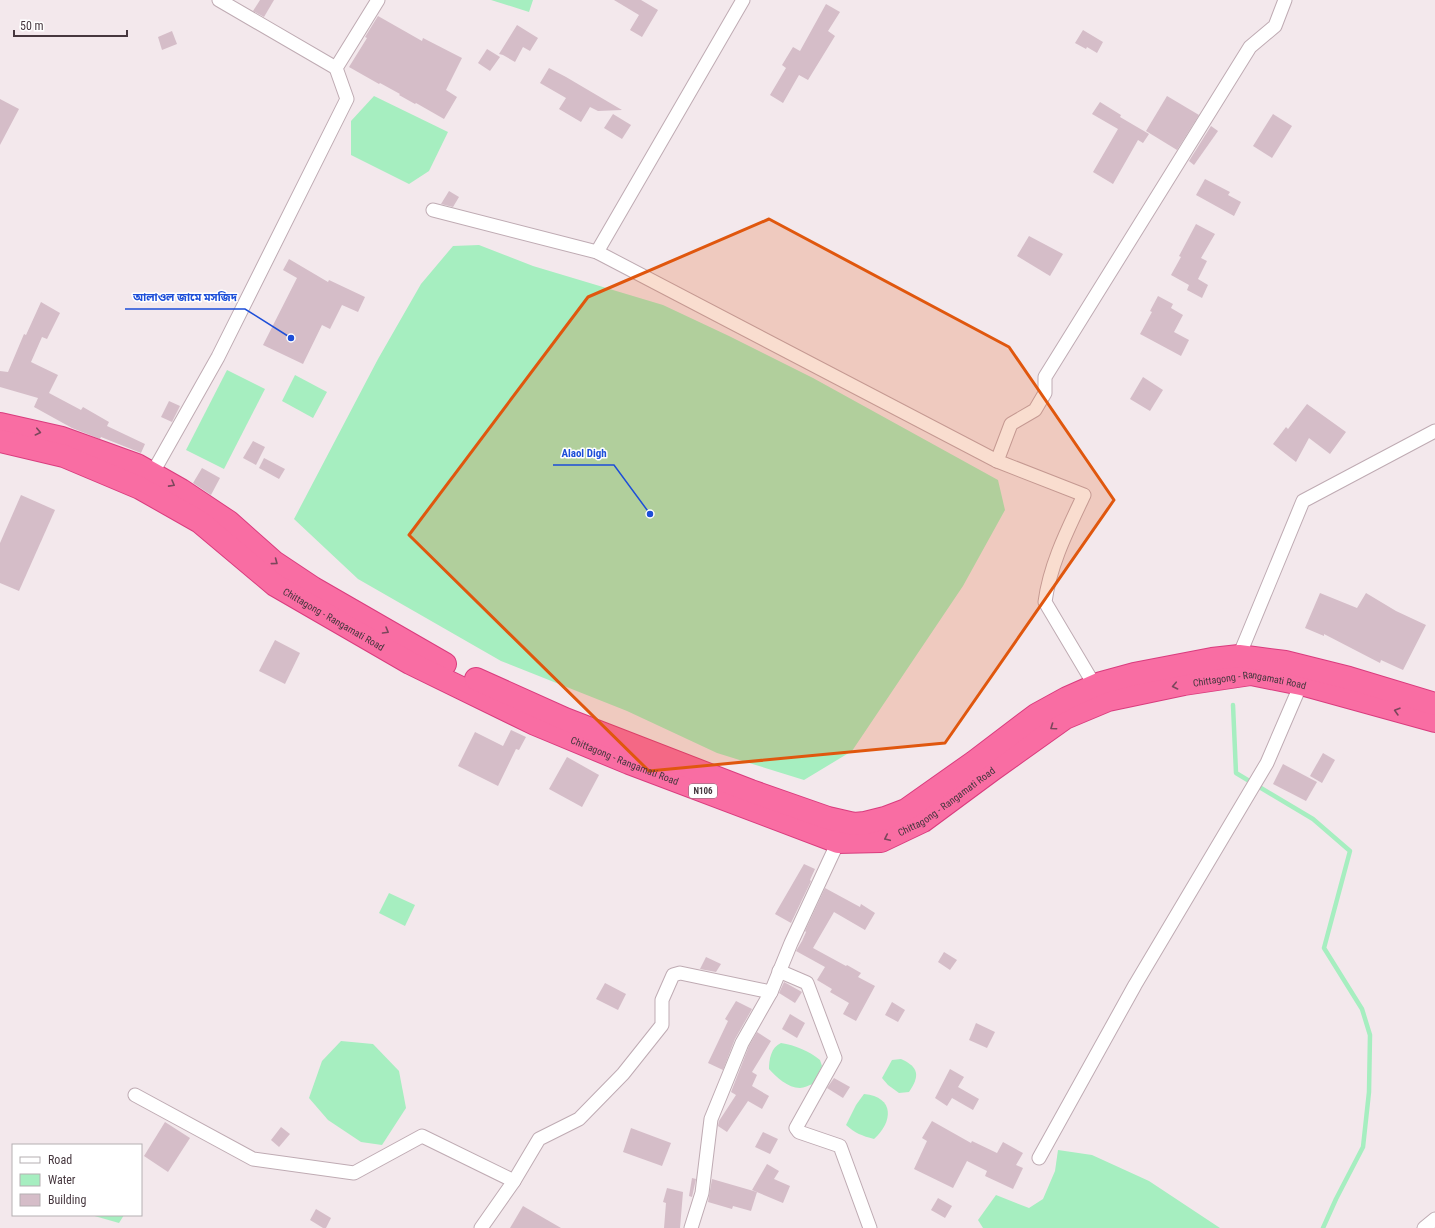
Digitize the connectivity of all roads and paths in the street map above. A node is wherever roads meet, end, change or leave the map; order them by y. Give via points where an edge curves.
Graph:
1 (219, 0) edge
2 (378, 0) edge
3 (743, 0) edge
4 (1285, 0) edge
5 (336, 68) junction
6 (433, 210) dead end
7 (597, 252) junction
8 (0, 424) edge
9 (1435, 431) edge
10 (0, 441) edge
11 (997, 461) junction
12 (152, 474) junction
13 (1239, 656) junction
14 (1301, 684) junction
15 (1095, 686) junction
16 (1435, 704) edge
17 (1435, 721) edge
18 (838, 842) junction
19 (780, 971) junction
20 (771, 992) junction
21 (135, 1096) dead end
22 (1039, 1158) dead end
23 (514, 1181) junction
24 (1435, 1219) edge
25 (481, 1228) edge
26 (691, 1228) edge
27 (870, 1228) edge
28 (1424, 1228) edge

1 - 5 street
2 - 5 street
3 - 7 street
4 - 11 street via 1275,26 1250,47 1045,377 1045,393 1035,410 1011,424
5 - 12 street via 347,99 218,357
6 - 7 street
7 - 11 street
8 -> 12 highway, Chittagong - Rangamati Road / N106 via 62,438 137,465
9 - 13 street via 1302,501
10 - 18 highway, Chittagong - Rangamati Road / N106 via 64,456 140,488 200,522 275,585 410,663 535,724 629,763
11 - 15 street via 1084,495 1064,539 1047,588 1045,602
12 -> 15 highway, Chittagong - Rangamati Road / N106 via 229,522 274,562 313,588 448,666 564,719 751,791 828,818 854,824 885,818 906,810 1026,721 1055,704
13 - 15 highway, Chittagong - Rangamati Road / N106 via 1134,674
13 - 16 highway, Chittagong - Rangamati Road / N106 via 1285,662
17 -> 14 highway, Chittagong - Rangamati Road / N106
14 -> 18 highway, Chittagong - Rangamati Road / N106 via 1251,674 1184,684 1108,700 1065,718 923,821 881,841
14 - 22 street via 1267,763 1135,985
18 - 19 street
19 - 20 street
19 - 27 street via 808,983 836,1058 796,1128 799,1132 840,1146
20 - 23 street via 680,973 673,975 662,1000 662,1026 623,1074 579,1119 539,1139
20 - 26 street via 742,1043 711,1119 702,1193
21 - 23 street via 253,1159 354,1173 422,1136
23 - 25 street
24 - 28 street

